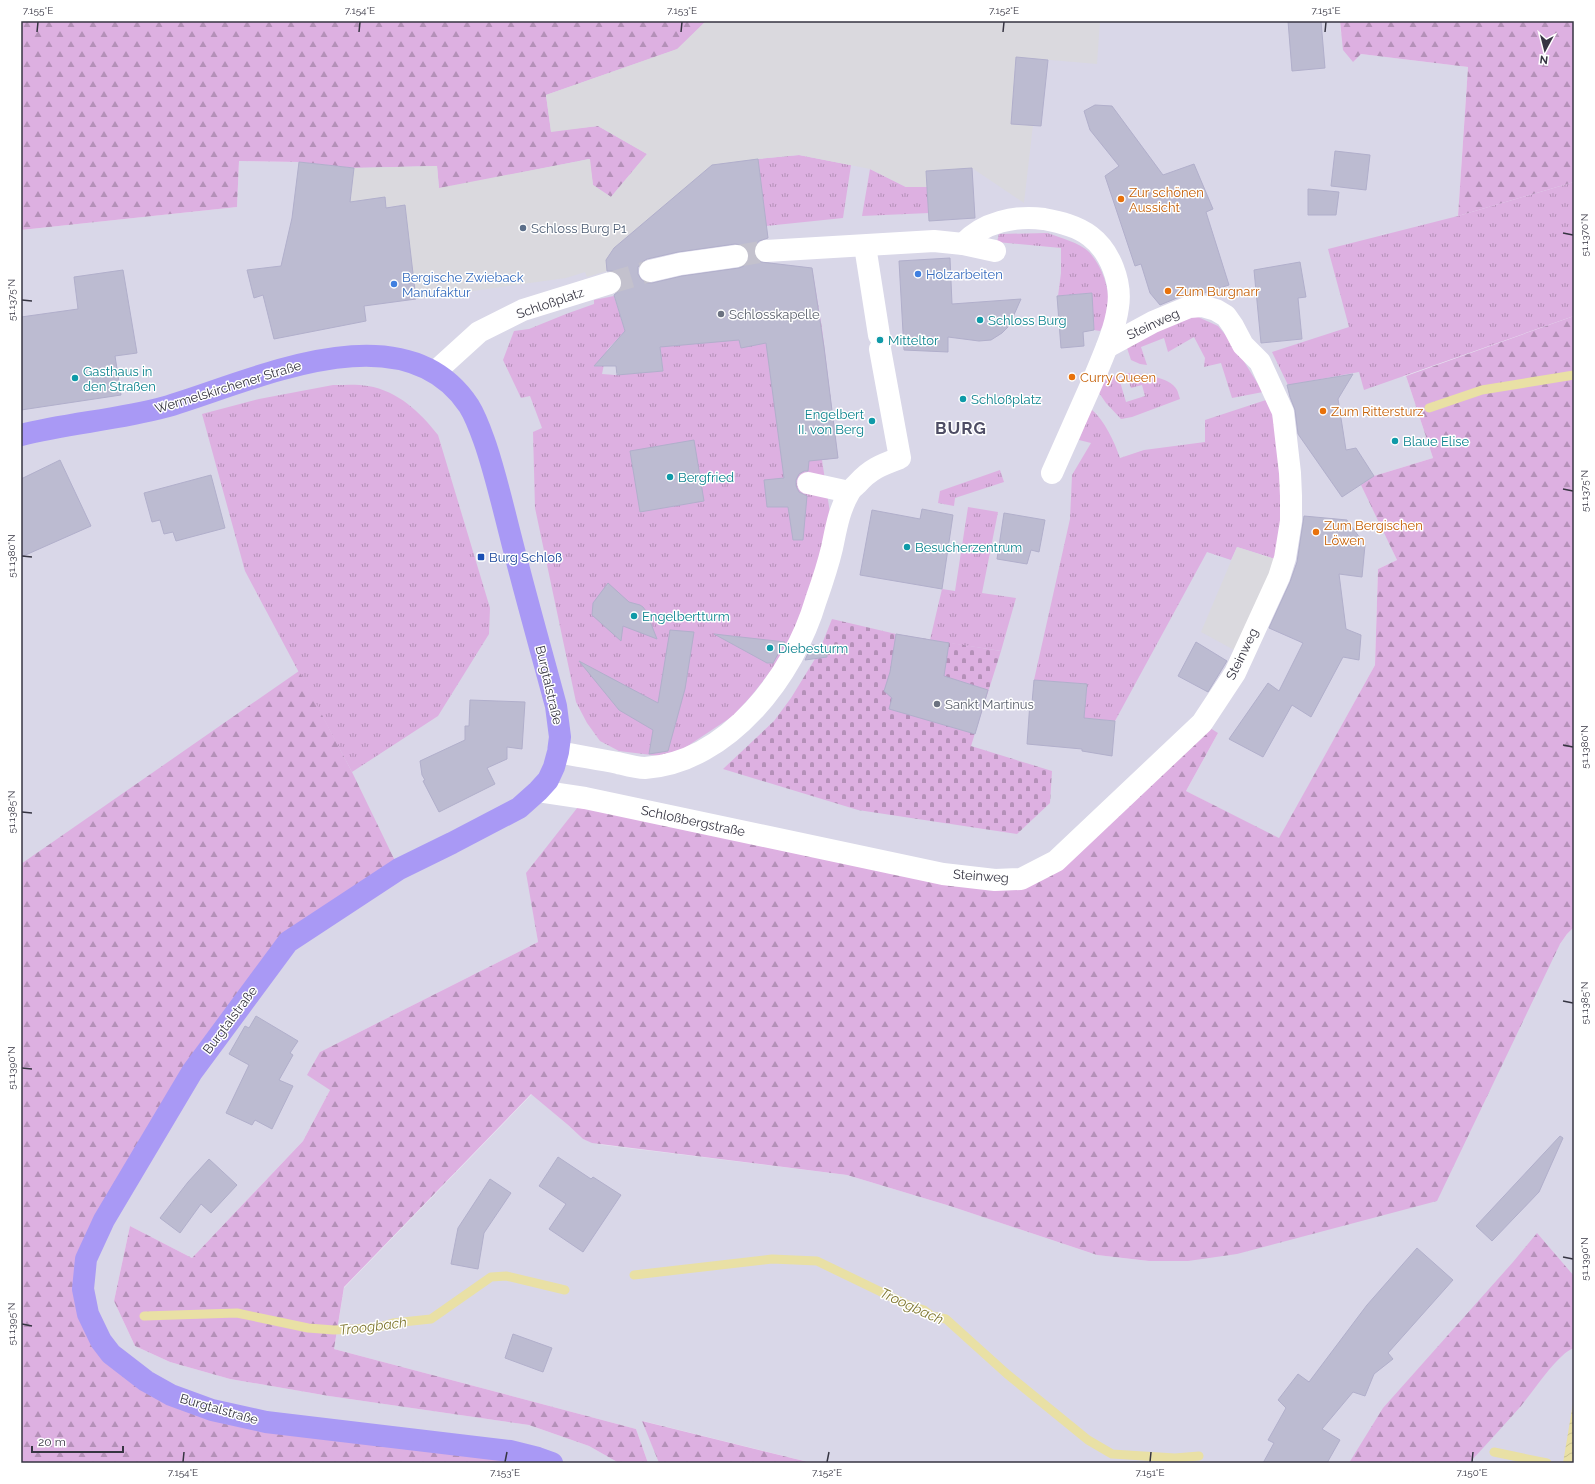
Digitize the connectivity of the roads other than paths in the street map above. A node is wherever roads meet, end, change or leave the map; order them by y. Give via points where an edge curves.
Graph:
1 (964, 244) junction
2 (865, 246) junction
3 (766, 251) tunnel mouth
4 (995, 251) dead end
5 (737, 256) tunnel mouth
6 (650, 271) tunnel mouth
7 (610, 283) tunnel mouth
8 (1106, 347) junction
9 (435, 372) junction
10 (21, 434) edge
11 (1052, 473) dead end
12 (808, 483) dead end
13 (849, 492) junction
14 (558, 752) junction
15 (538, 791) junction
16 (848, 853) joint
17 (552, 1463) edge

1 - 2 street via 934,241
1 - 4 street
1 - 8 street via 981,229 1022,218 1064,224 1090,236 1110,262 1119,294 1118,307
2 - 3 street
2 - 13 street via 900,458 868,472
5 - 6 street
7 - 9 street, Schloßplatz via 523,310 479,332
8 - 11 street
8 - 16 street, Steinweg via 1153,322 1189,307 1202,306 1216,310 1226,316 1243,345 1260,362 1283,412 1290,480 1289,539 1279,577 1235,673 1209,714 1192,733 1056,861 1021,878 995,880 949,874
9 - 10 main road, Wermelskirchener Straße via 385,356 345,356 288,368 135,414
9 - 14 main road, Burgtalstraße via 454,388 468,406 493,466 556,706 560,737
12 - 13 street
13 - 14 street via 837,523 816,602 798,647 770,691 744,719 705,749 669,765 643,768
14 - 15 main road, Burgtalstraße via 548,780
15 - 16 street, Schloßbergstraße via 585,798
15 - 17 main road, Burgtalstraße via 519,808 399,869 288,942 192,1072 104,1220 86,1260 83,1289 88,1314 101,1341 111,1354 146,1382 171,1395 212,1410 266,1422 510,1451

